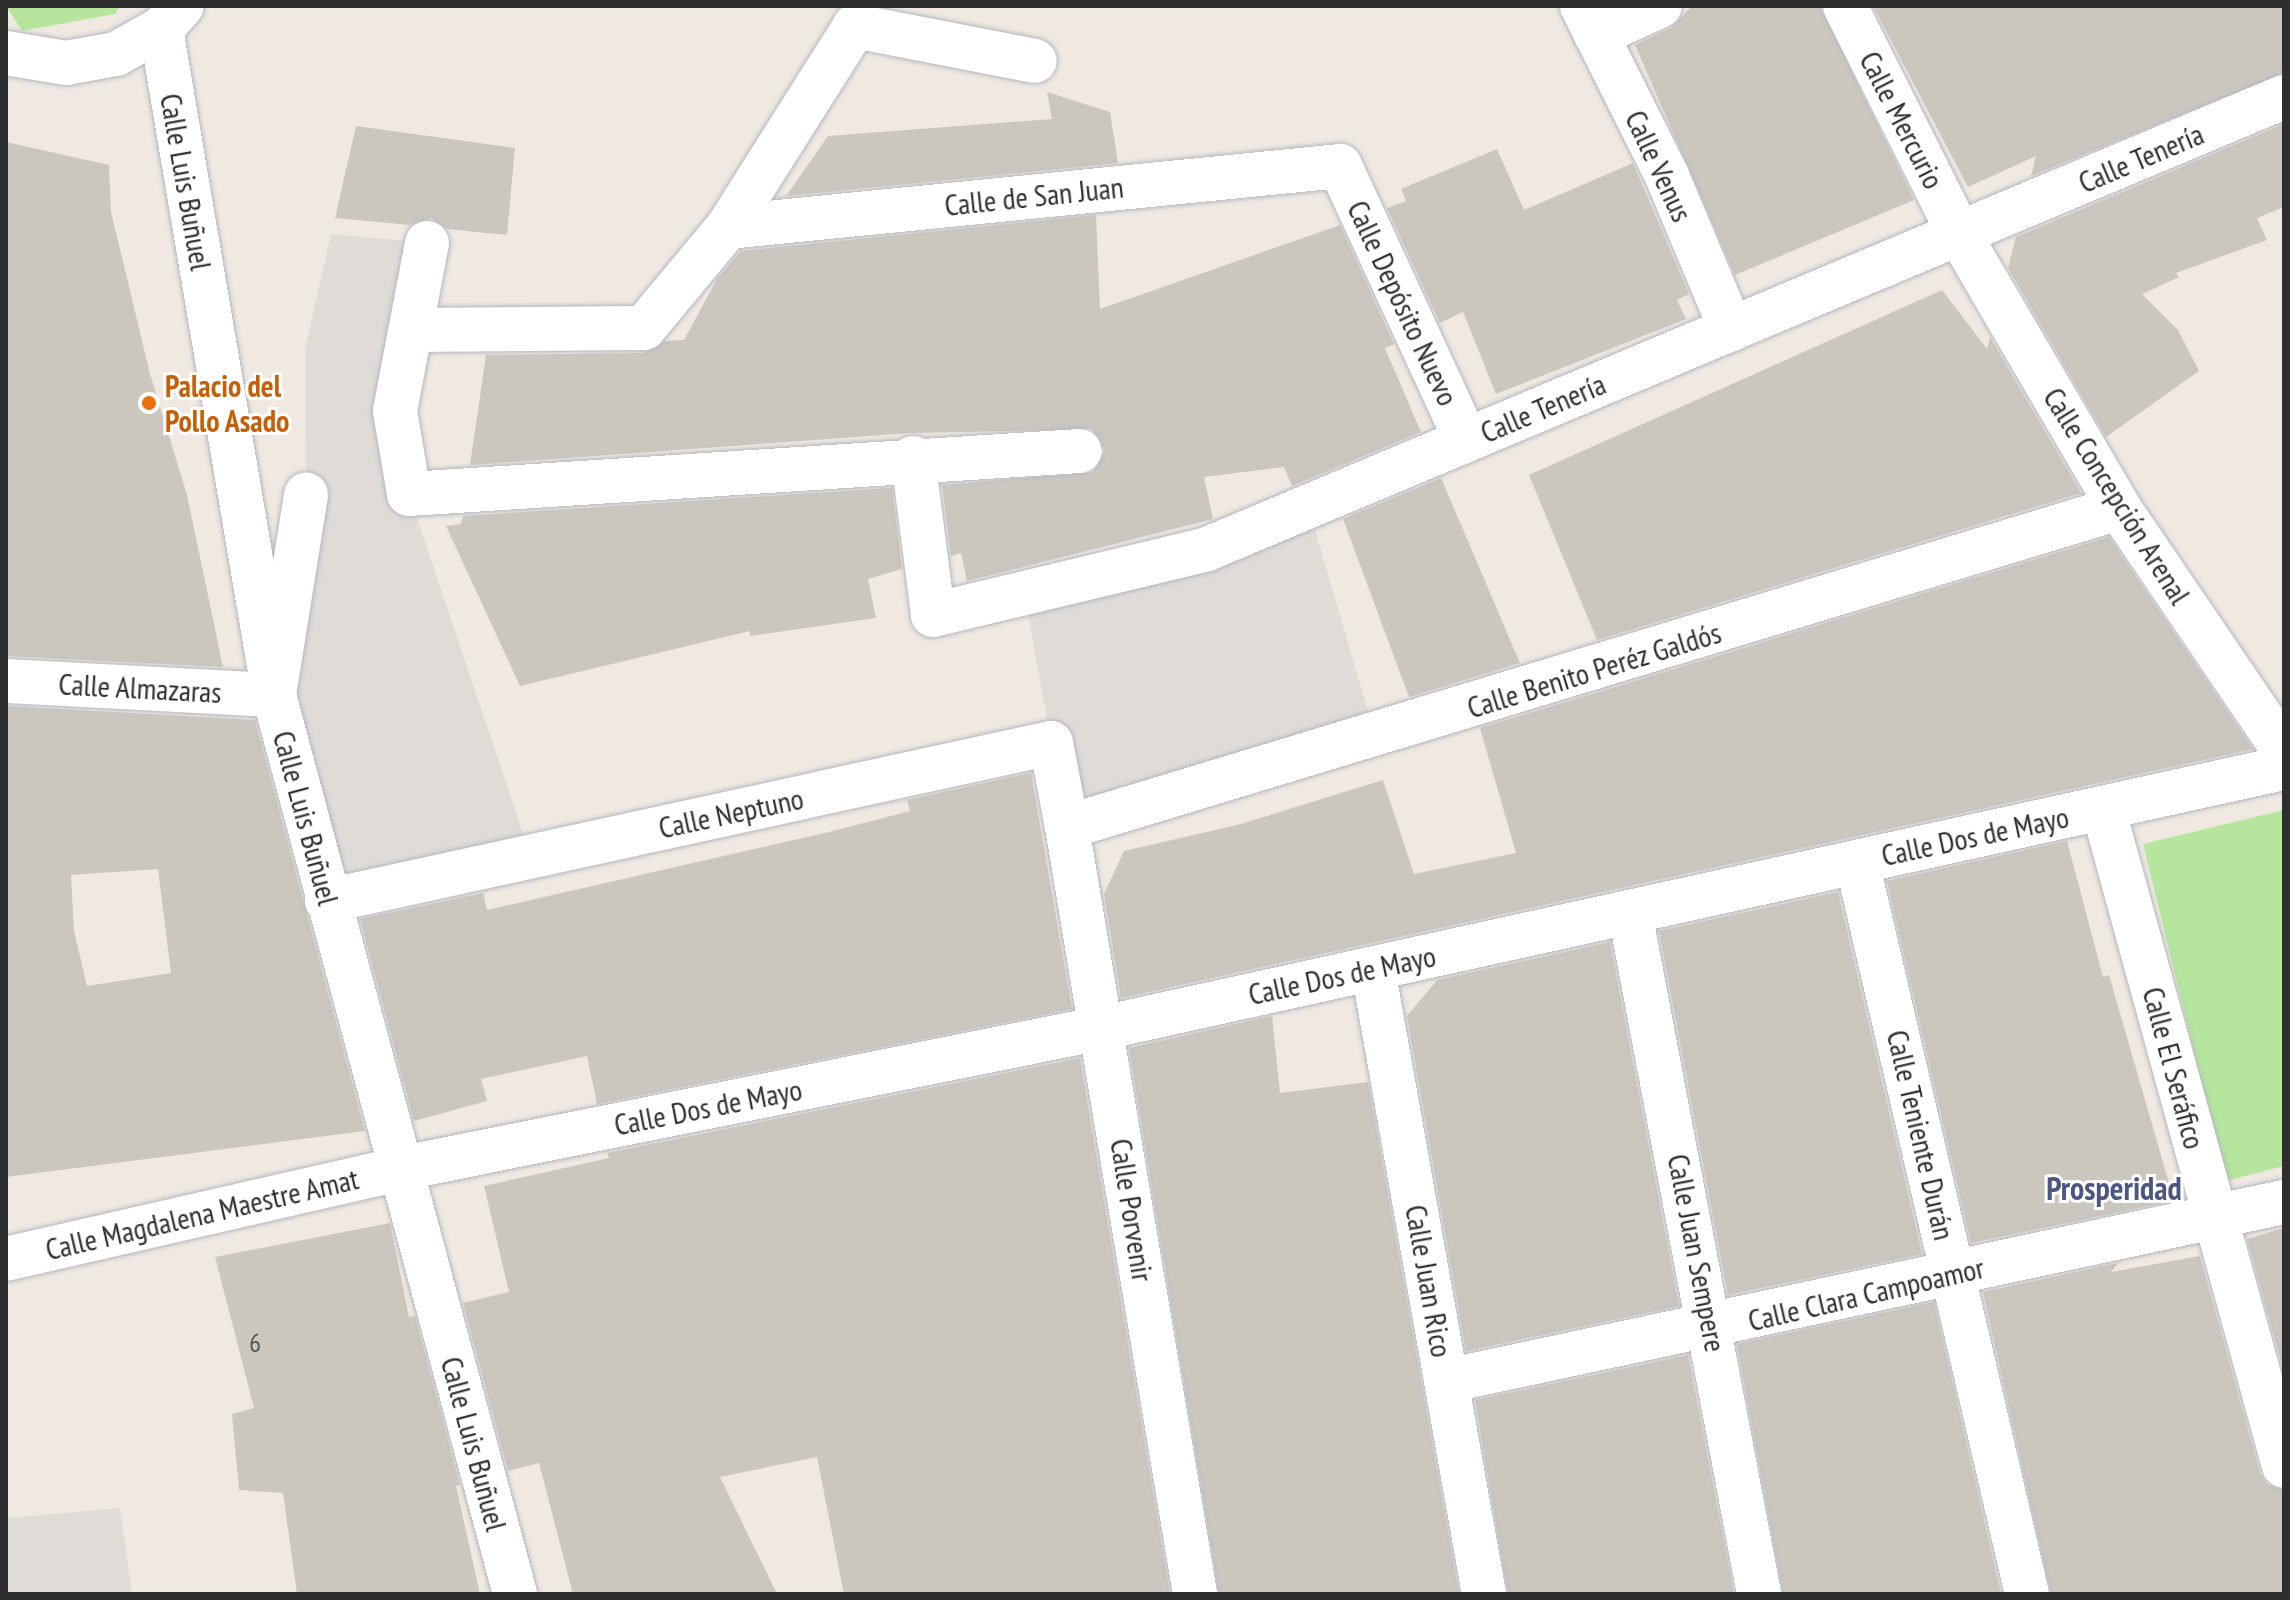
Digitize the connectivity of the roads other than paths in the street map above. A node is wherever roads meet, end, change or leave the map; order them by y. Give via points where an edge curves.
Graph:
1 (1660, 6) edge
2 (1845, 6) edge
3 (171, 17) edge
4 (1589, 21) edge
5 (6, 53) edge
6 (1035, 61) dead end
7 (2284, 97) edge
8 (1340, 166) joint
9 (728, 227) junction
10 (1959, 234) junction
11 (427, 243) dead end
12 (1731, 329) junction
13 (412, 330) junction
14 (1466, 440) junction
15 (1080, 451) dead end
16 (913, 458) junction
17 (306, 495) dead end
18 (2119, 508) junction
19 (6, 681) edge
20 (274, 695) junction
21 (2284, 751) edge
22 (2284, 768) edge
23 (2103, 808) junction
24 (1067, 827) junction
25 (1857, 862) junction
26 (327, 901) junction
27 (1630, 913) junction
28 (1373, 969) junction
29 (1102, 1028) junction
30 (398, 1169) junction
31 (2284, 1202) edge
32 (2215, 1217) junction
33 (6, 1259) edge
34 (1953, 1273) junction
35 (1713, 1328) junction
36 (1446, 1381) junction
37 (2284, 1466) edge
38 (515, 1594) edge
39 (1195, 1594) edge
40 (1484, 1594) edge
41 (1759, 1594) edge
42 (2027, 1594) edge

1 - 4 street
2 - 10 street, Calle Mercurio
3 - 5 street via 116,54 66,63
3 - 20 street, Calle Luis Buñuel
4 - 12 street, Calle Venus via 1667,176
6 - 9 street via 855,26
7 - 10 street, Calle Tenería
8 - 9 street, Calle de San Juan
8 - 14 street, Calle Depósito Nuevo
9 - 13 street via 644,328
10 - 12 street, Calle Tenería
10 - 18 street, Calle Concepción Arenal
11 - 13 street
12 - 14 street, Calle Tenería
13 - 16 street via 395,411 409,494
14 - 16 street, Calle Tenería via 1207,549 933,615
15 - 16 street
17 - 20 street
18 - 21 street, Calle Concepción Arenal
18 - 24 street, Calle Benito Peréz Galdós
19 - 20 street, Calle Almazaras
20 - 26 street, Calle Luis Buñuel
22 - 23 street, Calle Dos de Mayo
23 - 25 street, Calle Dos de Mayo
23 - 32 street, Calle El Seráfico
24 - 26 street, Calle Neptuno via 1051,743
24 - 29 street, Calle Porvenir
25 - 27 street, Calle Dos de Mayo
25 - 34 street, Calle Teniente Durán
26 - 30 street, Calle Luis Buñuel
27 - 28 street, Calle Dos de Mayo
27 - 35 street, Calle Juan Sempere
28 - 29 street, Calle Dos de Mayo
28 - 36 street, Calle Juan Rico
29 - 30 street, Calle Dos de Mayo
29 - 39 street, Calle Porvenir
30 - 33 street, Calle Magdalena Maestre Amat
30 - 38 street, Calle Luis Buñuel
31 - 32 street, Calle Clara Campoamor
32 - 34 street, Calle Clara Campoamor
32 - 37 street, Calle El Seráfico
34 - 35 street, Calle Clara Campoamor
34 - 42 street, Calle Teniente Durán
35 - 36 street, Calle Clara Campoamor
35 - 41 street, Calle Juan Sempere
36 - 40 street, Calle Juan Rico

